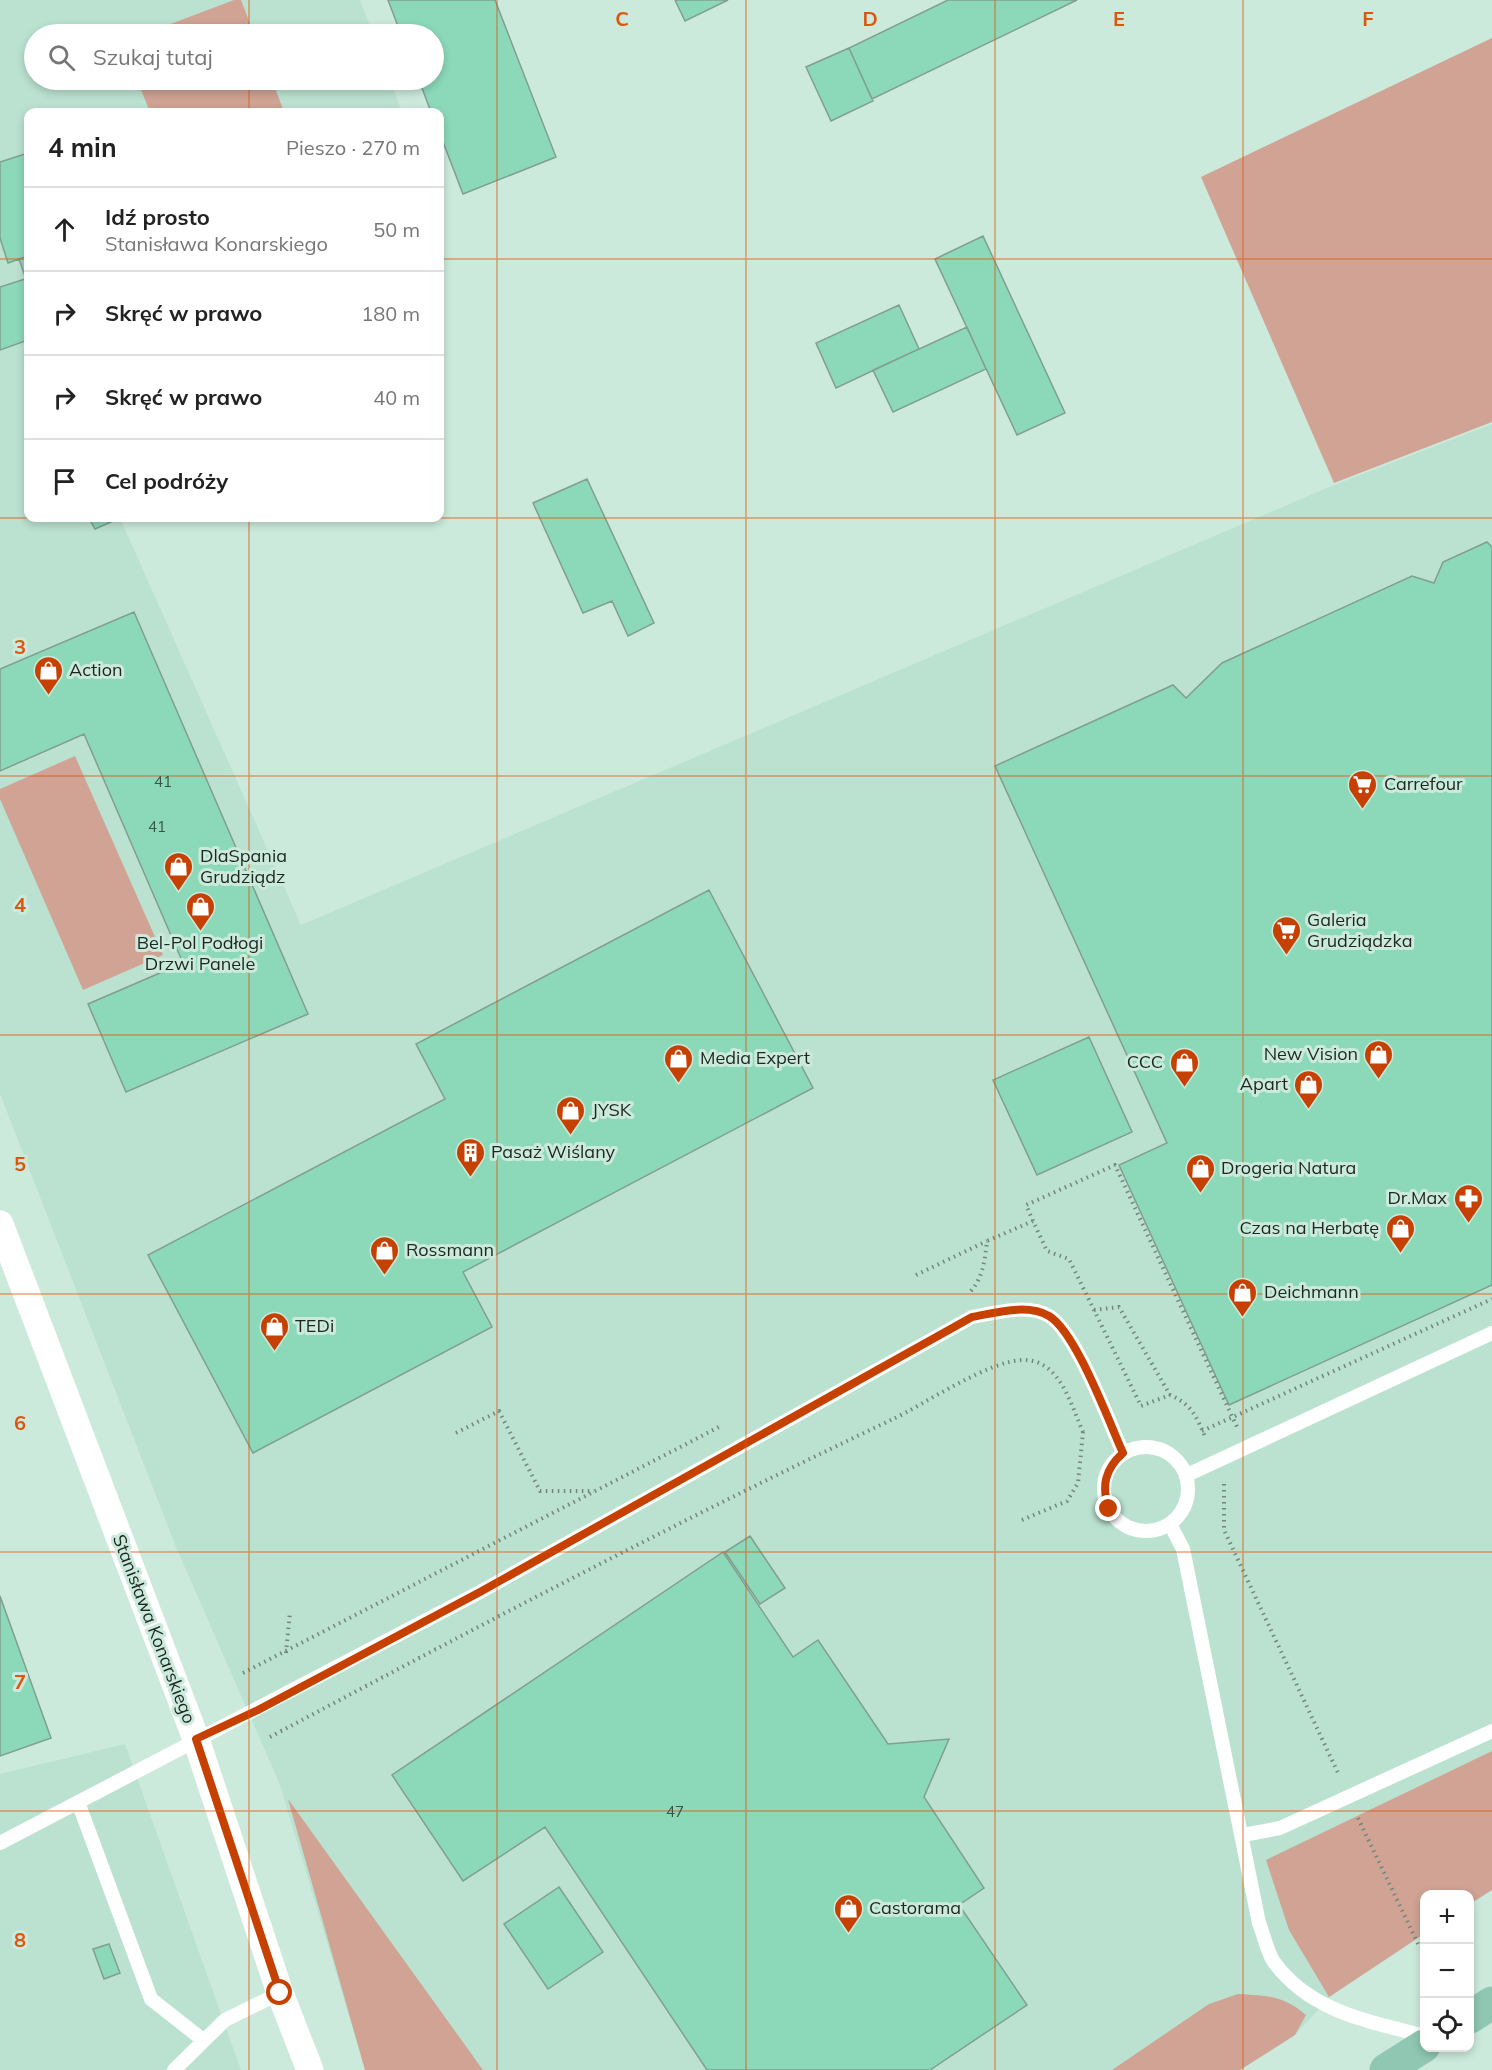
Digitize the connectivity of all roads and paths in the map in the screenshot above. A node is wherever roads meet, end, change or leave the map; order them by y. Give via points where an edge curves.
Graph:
1 (1033, 1221) junction
2 (0, 1224) edge
3 (987, 1241) junction
4 (916, 1275) dead end
5 (967, 1296) dead end
6 (1492, 1299) edge
7 (1094, 1310) junction
8 (1492, 1333) edge
9 (1170, 1395) junction
10 (1141, 1406) junction
11 (1232, 1417) junction
12 (1109, 1421) junction
13 (729, 1422) dead end
14 (1202, 1431) junction
15 (1083, 1432) junction
16 (456, 1433) dead end
17 (1123, 1453) junction
18 (1216, 1461) junction
19 (1187, 1475) junction
20 (596, 1491) junction
21 (1022, 1520) dead end
22 (1170, 1524) junction
23 (290, 1612) dead end
24 (286, 1653) junction
25 (243, 1673) dead end
26 (1492, 1731) edge
27 (270, 1737) dead end
28 (196, 1739) junction
29 (1349, 1798) junction
30 (78, 1802) junction
31 (1243, 1835) junction
32 (0, 1843) edge
33 (1420, 1948) dead end
34 (280, 1993) junction
35 (1492, 2003) edge
36 (1474, 2014) edge
37 (1420, 2035) edge
38 (203, 2040) junction
39 (1420, 2049) edge
40 (174, 2070) edge
41 (310, 2070) edge
42 (1386, 2070) edge

1 - 3 path
1 - 7 path via 1047,1251 1069,1259
1 - 11 path via 1026,1205 1115,1165
2 - 28 street, Stanisława Konarskiego
3 - 4 path
3 - 5 path via 978,1283
6 - 11 path
7 - 9 path via 1119,1308 1125,1314
7 - 10 path
8 - 18 lane
9 - 10 path
9 - 14 path via 1188,1404
10 - 12 path
11 - 14 path
12 - 15 path
12 - 17 lane
12 - 28 lane via 1073,1344 1048,1315 1016,1309 972,1317 480,1592
13 - 20 path
14 - 18 path
15 - 21 path via 1078,1483 1067,1502
15 - 27 path via 1058,1377 1043,1365 1026,1360 998,1365 632,1546
16 - 20 path via 499,1411 540,1491
17 - 19 lane via 1135,1448 1160,1449 1181,1464
17 - 22 lane via 1107,1473 1105,1497 1109,1509 1130,1528 1157,1530
18 - 19 lane
18 - 29 path via 1224,1479 1224,1530
19 - 22 lane via 1186,1502
20 - 24 path
22 - 31 lane via 1183,1549
23 - 24 path
24 - 25 path
26 - 29 lane
28 - 30 lane
28 - 34 street, Stanisława Konarskiego
29 - 31 lane via 1280,1828
29 - 33 path
30 - 32 lane
30 - 38 lane via 151,1999
31 - 37 lane via 1259,1923 1273,1961 1293,1983 1327,2008
34 - 38 lane via 225,2020
34 - 41 street, Stanisława Konarskiego
35 - 36 main road
38 - 40 lane
39 - 42 main road

